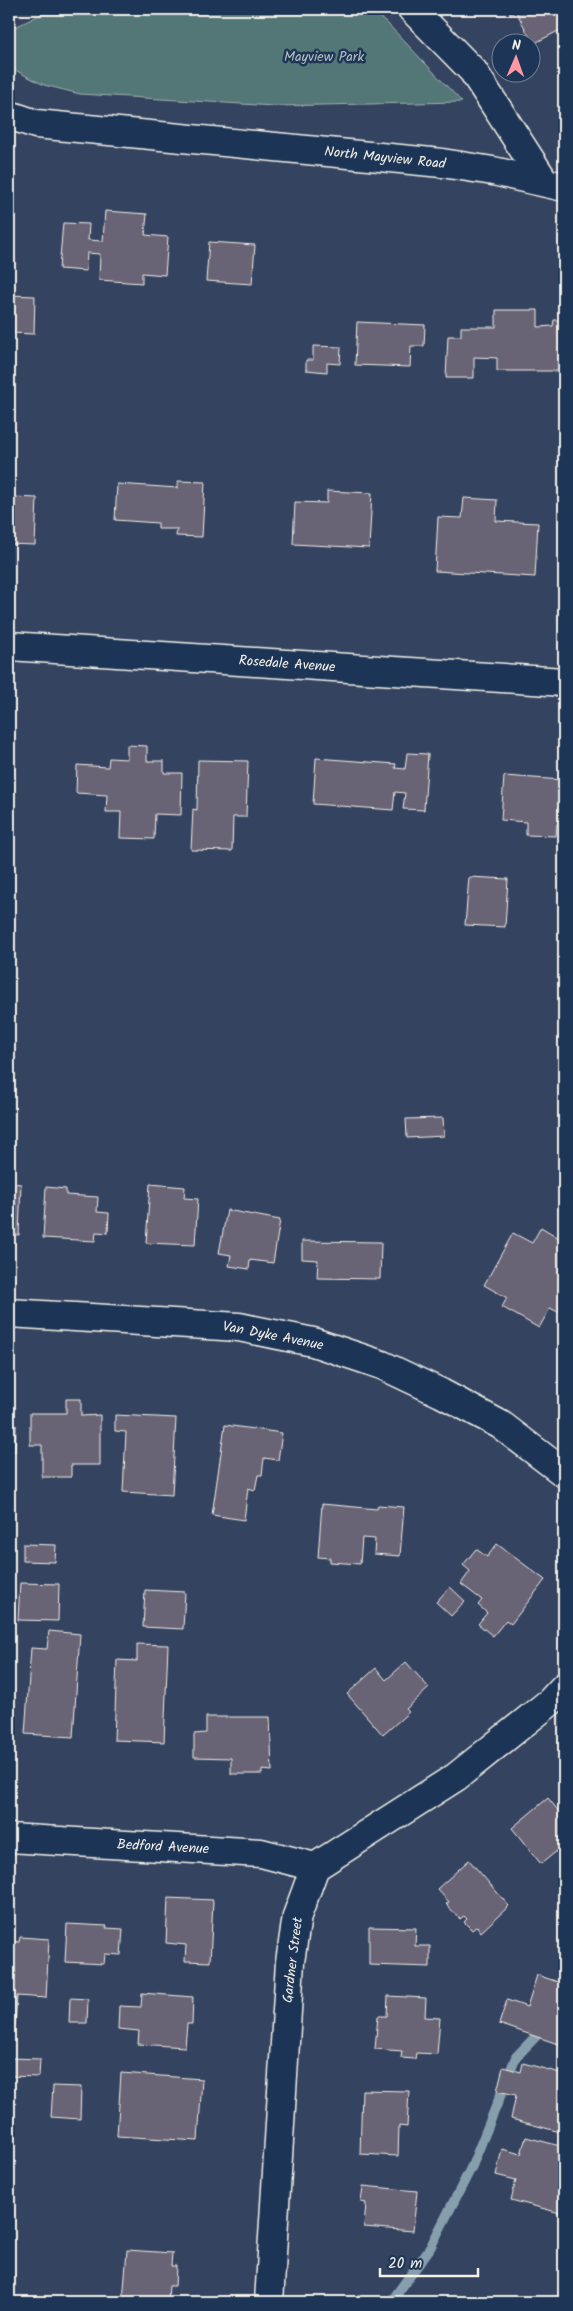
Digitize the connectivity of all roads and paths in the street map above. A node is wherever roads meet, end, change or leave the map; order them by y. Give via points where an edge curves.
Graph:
1 (412, 9) edge
2 (9, 116) edge
3 (554, 184) edge
4 (9, 646) edge
5 (564, 682) edge
6 (9, 1313) edge
7 (564, 1473) edge
8 (564, 1687) edge
9 (9, 1838) edge
10 (315, 1867) junction
11 (269, 2302) edge

1 - 3 street, North Mayview Road via 473,72
2 - 3 street, North Mayview Road via 36,124 442,163
4 - 5 street, Rosedale Avenue
6 - 7 street, Van Dyke Avenue via 239,1327 313,1342 382,1365 441,1393 501,1425
8 - 10 street via 550,1702 456,1777
9 - 10 street, Bedford Avenue via 261,1853
10 - 11 street, Gardner Street via 297,1916 290,1962

